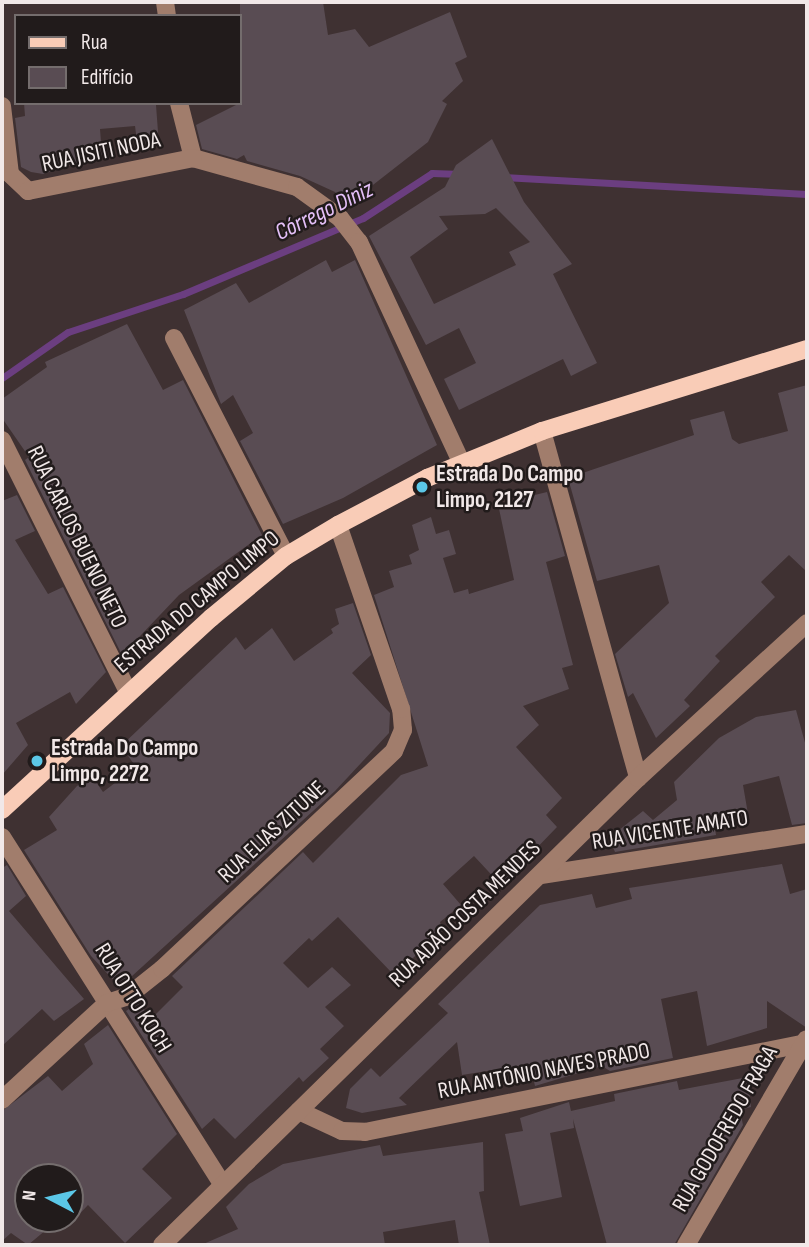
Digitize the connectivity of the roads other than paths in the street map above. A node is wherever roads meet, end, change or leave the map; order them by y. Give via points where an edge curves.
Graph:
1 (179, 105) edge
2 (2, 106) edge
3 (190, 153) junction
4 (174, 338) dead end
5 (807, 349) edge
6 (542, 431) junction
7 (2, 440) edge
8 (461, 462) junction
9 (338, 525) junction
10 (286, 556) junction
11 (807, 623) edge
12 (128, 692) junction
13 (638, 778) junction
14 (2, 810) edge
15 (807, 834) edge
16 (2, 837) edge
17 (541, 875) junction
18 (107, 1003) junction
19 (805, 1041) edge
20 (2, 1100) edge
21 (299, 1111) junction
22 (223, 1185) junction
23 (162, 1245) edge
24 (686, 1245) edge

1 - 3 street
2 - 3 street, RUA JISITI NODA via 10,174 28,191
3 - 8 street via 298,187 340,218 359,242
4 - 10 street
5 - 6 main road, ESTRADA DO CAMPO LIMPO
6 - 8 main road, ESTRADA DO CAMPO LIMPO
6 - 13 street
7 - 12 street, RUA CARLOS BUENO NETO
8 - 9 main road, ESTRADA DO CAMPO LIMPO
9 - 10 main road, ESTRADA DO CAMPO LIMPO
9 - 18 street, RUA ELIAS ZITUNE via 401,709 400,741 162,969 128,996
10 - 12 main road, ESTRADA DO CAMPO LIMPO
11 - 13 street, RUA ADÃO COSTA MENDES
12 - 14 main road, ESTRADA DO CAMPO LIMPO
13 - 17 street, RUA ADÃO COSTA MENDES
15 - 17 street, RUA VICENTE AMATO
16 - 18 street, RUA OTTO KOCH
17 - 21 street, RUA ADÃO COSTA MENDES
18 - 20 street, RUA ELIAS ZITUNE
18 - 22 street, RUA OTTO KOCH
19 - 21 street, RUA ANTÔNIO NAVES PRADO via 365,1132 342,1131
19 - 24 street, RUA GODOFREDO FRAGA
21 - 22 street, RUA ADÃO COSTA MENDES
22 - 23 street, RUA ADÃO COSTA MENDES

